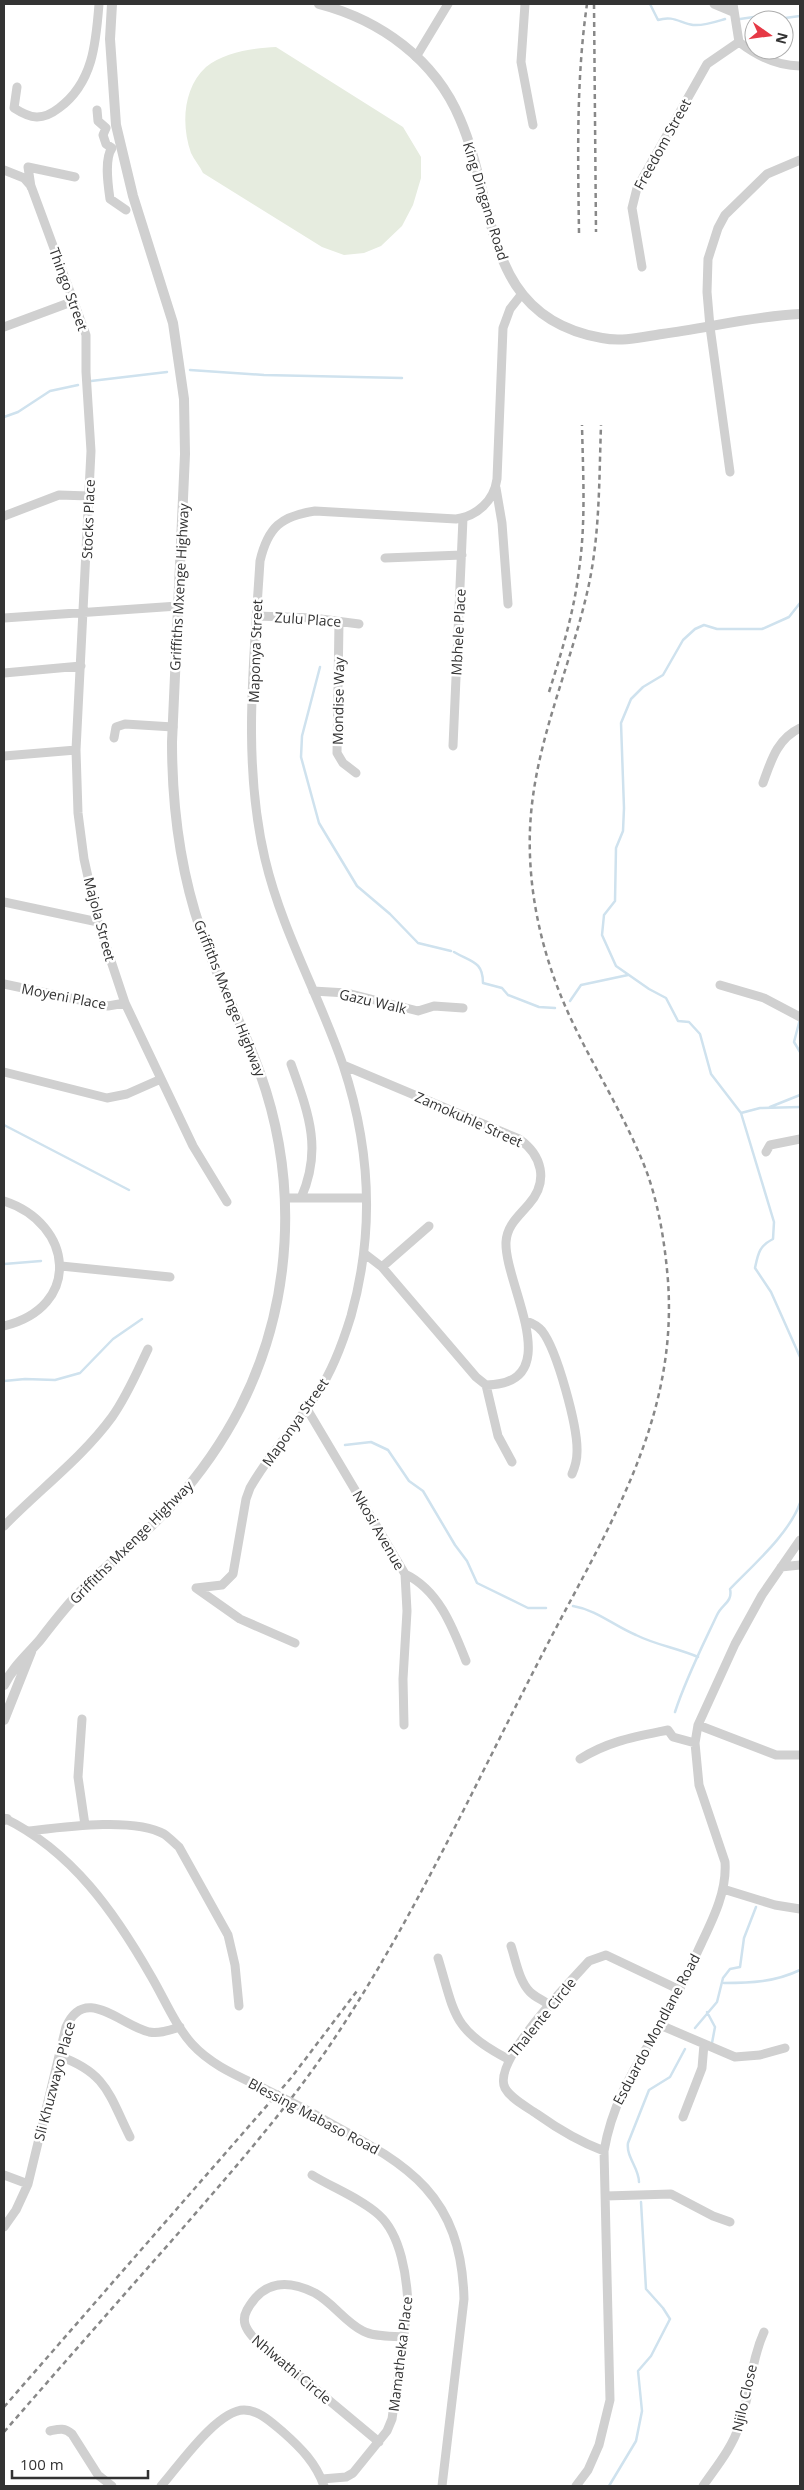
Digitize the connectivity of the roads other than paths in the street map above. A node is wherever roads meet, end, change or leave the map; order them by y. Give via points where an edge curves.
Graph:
1 (99, 4) edge
2 (112, 4) edge
3 (319, 4) edge
4 (448, 4) edge
5 (525, 4) edge
6 (714, 4) edge
7 (733, 8) edge
8 (739, 42) junction
9 (416, 57) junction
10 (800, 66) edge
11 (17, 87) dead end
12 (97, 110) dead end
13 (533, 125) dead end
14 (800, 160) edge
15 (4, 170) edge
16 (75, 177) dead end
17 (31, 187) junction
18 (126, 210) dead end
19 (642, 267) dead end
20 (521, 295) junction
21 (74, 301) junction
22 (800, 314) edge
23 (4, 327) edge
24 (710, 327) junction
25 (90, 427) joint
26 (730, 472) dead end
27 (496, 488) junction
28 (90, 496) junction
29 (4, 516) edge
30 (463, 518) junction
31 (462, 556) junction
32 (385, 558) dead end
33 (508, 604) dead end
34 (178, 606) junction
35 (84, 610) junction
36 (257, 616) junction
37 (4, 618) edge
38 (339, 622) junction
39 (359, 624) dead end
40 (81, 666) junction
41 (4, 673) edge
42 (173, 727) junction
43 (800, 728) edge
44 (114, 738) dead end
45 (454, 746) dead end
46 (76, 750) junction
47 (4, 756) edge
48 (356, 773) dead end
49 (763, 783) dead end
50 (4, 902) edge
51 (98, 922) junction
52 (4, 984) edge
53 (720, 985) dead end
54 (313, 991) junction
55 (125, 1003) junction
56 (463, 1008) dead end
57 (800, 1018) edge
58 (291, 1064) dead end
59 (343, 1065) junction
60 (4, 1072) edge
61 (161, 1079) junction
62 (800, 1139) edge
63 (766, 1152) dead end
64 (286, 1198) junction
65 (302, 1198) junction
66 (366, 1198) junction
67 (4, 1201) edge
68 (227, 1202) dead end
69 (429, 1226) dead end
70 (365, 1254) junction
71 (61, 1266) junction
72 (382, 1267) junction
73 (170, 1276) dead end
74 (526, 1321) junction
75 (4, 1326) edge
76 (148, 1349) dead end
77 (486, 1385) junction
78 (307, 1409) junction
79 (512, 1462) dead end
80 (572, 1474) dead end
81 (4, 1526) edge
82 (800, 1540) edge
83 (800, 1565) edge
84 (781, 1567) junction
85 (405, 1574) junction
86 (295, 1643) dead end
87 (34, 1647) junction
88 (466, 1661) dead end
89 (4, 1685) edge
90 (82, 1719) dead end
91 (4, 1720) edge
92 (404, 1725) dead end
93 (698, 1725) junction
94 (695, 1743) junction
95 (800, 1755) edge
96 (580, 1759) dead end
97 (5, 1819) edge
98 (85, 1825) junction
99 (29, 1831) junction
100 (723, 1889) junction
101 (800, 1909) edge
102 (512, 1946) dead end
103 (438, 1958) dead end
104 (680, 1990) junction
105 (239, 2006) dead end
106 (550, 2006) junction
107 (660, 2025) junction
108 (180, 2027) junction
109 (704, 2044) junction
110 (781, 2049) dead end
111 (59, 2056) junction
112 (508, 2059) junction
113 (683, 2117) dead end
114 (130, 2137) dead end
115 (604, 2151) junction
116 (4, 2175) edge
117 (312, 2176) dead end
118 (28, 2184) junction
119 (606, 2196) junction
120 (730, 2222) dead end
121 (4, 2227) edge
122 (764, 2332) dead end
123 (404, 2337) junction
124 (50, 2431) dead end
125 (379, 2442) junction
126 (323, 2483) edge
127 (112, 2486) edge
128 (161, 2486) edge
129 (442, 2486) edge
130 (576, 2486) edge
131 (703, 2486) edge

1 - 11 street via 88,74 71,99 47,116 29,118 14,108
2 - 34 street, Griffiths Mxenge Highway via 110,39 116,125 132,196 165,294 182,370 185,454
3 - 9 street, King Dingane Road via 357,15 379,27
4 - 9 street
5 - 13 street via 520,62
6 - 7 street
7 - 8 street
8 - 10 street via 767,60 786,66
8 - 19 street, Freedom Street via 707,64 637,188 632,208
9 - 20 street, King Dingane Road via 434,77 460,118 498,246
12 - 18 street via 98,121 106,128 102,135 112,148 108,153 106,178 110,199
14 - 24 street via 767,174 725,215 708,259
15 - 17 street via 24,178
16 - 17 street via 28,167
17 - 21 street, Thingo Street
20 - 24 street, King Dingane Road via 557,324 604,338 629,339
20 - 27 street via 510,309 501,337
21 - 23 street
21 - 25 street, Thingo Street via 86,335
22 - 24 street, King Dingane Road
24 - 26 street
25 - 28 street, Stocks Place
27 - 30 street via 482,507
27 - 33 street
28 - 29 street via 59,495
28 - 35 street, Stocks Place
30 - 31 street, Mbhele Place
30 - 36 street, Maponya Street via 315,511 290,517 278,524 266,539 260,561
31 - 32 street
31 - 45 street, Mbhele Place
34 - 35 street
34 - 42 street, Griffiths Mxenge Highway
35 - 37 street
35 - 40 street, Majola Street
36 - 38 street, Zulu Place
36 - 54 street, Maponya Street via 252,740 254,794 264,858 274,894
38 - 39 street, Zulu Place
38 - 48 street, Mondise Way via 337,753 343,764
40 - 41 street
40 - 46 street, Majola Street
42 - 44 street via 125,724 116,727
42 - 64 street, Griffiths Mxenge Highway via 173,790 191,898 213,963 265,1088 278,1136
43 - 49 street via 781,742
46 - 47 street
46 - 51 street, Majola Street via 81,837
50 - 51 street
51 - 55 street, Majola Street
52 - 55 street, Moyeni Place via 108,1006
53 - 57 street via 764,998
54 - 56 street, Gazu Walk via 347,993 418,1011 434,1006
54 - 59 street, Maponya Street
55 - 61 street, Majola Street
58 - 65 street via 305,1104 314,1146 311,1172
59 - 66 street, Maponya Street via 366,1163
59 - 74 street, Zamokuhle Street via 519,1138 533,1150 541,1178 530,1203 515,1219 506,1240 507,1259
60 - 61 street via 107,1098 127,1094
61 - 68 street, Majola Street via 193,1146
62 - 63 street via 770,1145
64 - 65 street
64 - 87 street, Griffiths Mxenge Highway via 284,1257 276,1310 255,1373 226,1434 172,1505 80,1591
65 - 66 street
66 - 70 street, Maponya Street
67 - 71 street via 23,1209 45,1228 53,1240
69 - 72 street
70 - 72 street
70 - 78 street, Maponya Street via 340,1348
71 - 73 street
71 - 75 street via 48,1302 31,1317
72 - 77 street
74 - 77 street, Zamokuhle Street via 530,1345 524,1368 507,1381
74 - 80 street via 537,1326 545,1336 564,1380 577,1440
76 - 81 street via 110,1419 79,1455
77 - 79 street via 498,1436
78 - 85 street, Nkosi Avenue
78 - 86 street, Maponya Street via 250,1488 233,1574 222,1585 196,1588 240,1619
82 - 84 street, Esduardo Mondlane Road
83 - 84 street
84 - 93 street, Esduardo Mondlane Road via 735,1644
85 - 88 street via 433,1595 449,1620
85 - 92 street, Nkosi Avenue
87 - 89 street, Griffiths Mxenge Highway via 17,1664
87 - 91 street, Griffiths Mxenge Highway
90 - 98 street via 78,1778
93 - 94 street, Esduardo Mondlane Road
93 - 95 street via 776,1755
94 - 96 street via 673,1737 668,1730 620,1739
94 - 100 street, Esduardo Mondlane Road via 699,1785 725,1862
97 - 99 street, Blessing Mabaso Road
98 - 99 street
98 - 105 street via 155,1830 165,1834 178,1848 228,1935
99 - 108 street, Blessing Mabaso Road via 68,1863 104,1901
100 - 101 street
100 - 104 street, Esduardo Mondlane Road via 710,1926
102 - 106 street via 526,1987
103 - 112 street via 456,2017 465,2030 480,2044
104 - 106 street, Thalente Circle via 606,1955 589,1961
104 - 107 street, Esduardo Mondlane Road
106 - 112 street, Thalente Circle
107 - 109 street
107 - 115 street, Esduardo Mondlane Road via 621,2092 612,2113
108 - 111 street, Sli Khuzwayo Place via 166,2032 149,2032 106,2012 81,2008 70,2018
108 - 129 street, Blessing Mabaso Road, bridge via 205,2056 402,2165 426,2189 450,2223 463,2272 464,2299
109 - 110 street via 735,2057
109 - 113 street via 702,2068
111 - 114 street via 83,2066 99,2078
111 - 118 street, Sli Khuzwayo Place
112 - 115 street, Thalente Circle via 502,2076 510,2095 559,2130
115 - 119 street, Esduardo Mondlane Road
116 - 118 street
117 - 123 street, Mamatheka Place via 380,2216 390,2230 398,2246 408,2291
118 - 121 street, Sli Khuzwayo Place
119 - 120 street via 671,2194
119 - 130 street, Esduardo Mondlane Road via 610,2400 599,2444 588,2470
122 - 131 street, Njilo Close via 754,2357 740,2425 734,2440
123 - 125 street, Mamatheka Place via 392,2419 388,2432
123 - 125 street, Nhlwathi Circle via 364,2332 315,2293 279,2284 267,2286 244,2317 253,2337
124 - 127 street via 60,2428 72,2434 98,2475
125 - 126 street, Mamatheka Place via 353,2473
126 - 128 street via 306,2453 264,2417 243,2410 231,2413 216,2424

